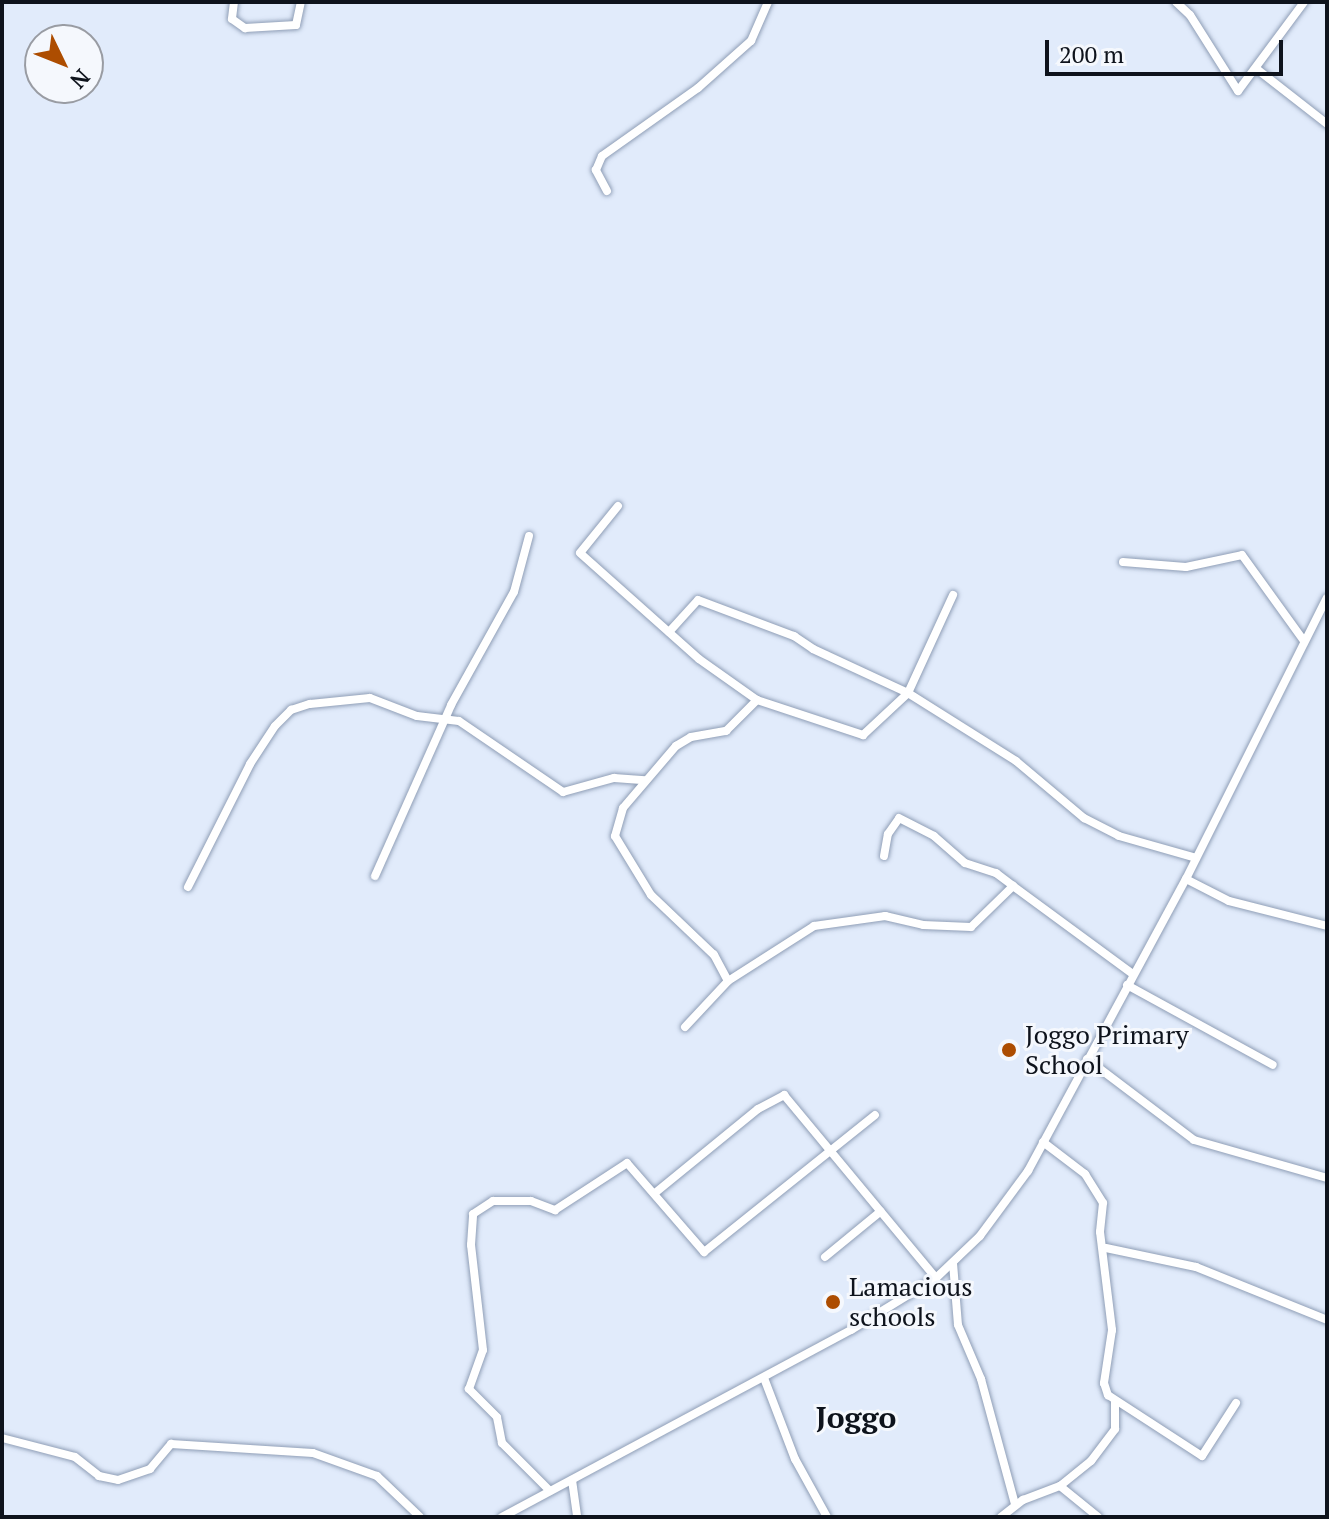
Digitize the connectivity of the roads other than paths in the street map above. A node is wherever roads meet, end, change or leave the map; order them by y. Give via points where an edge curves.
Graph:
1 (234, 2) edge
2 (301, 2) edge
3 (768, 2) edge
4 (1176, 2) edge
5 (1304, 2) edge
6 (1258, 70) junction
7 (1327, 124) edge
8 (607, 191) dead end
9 (618, 506) dead end
10 (529, 536) dead end
11 (1123, 562) dead end
12 (953, 595) dead end
13 (1327, 598) edge
14 (1324, 614) edge
15 (669, 632) junction
16 (1304, 641) junction
17 (908, 693) junction
18 (757, 700) junction
19 (447, 718) junction
20 (645, 780) junction
21 (884, 856) dead end
22 (1196, 858) junction
23 (375, 876) dead end
24 (1186, 879) junction
25 (1013, 886) junction
26 (188, 887) dead end
27 (1327, 926) edge
28 (1133, 974) junction
29 (728, 981) junction
30 (1127, 985) junction
31 (685, 1027) dead end
32 (1087, 1059) junction
33 (1273, 1065) dead end
34 (875, 1115) dead end
35 (1043, 1142) junction
36 (834, 1151) junction
37 (1327, 1178) edge
38 (655, 1193) junction
39 (881, 1211) junction
40 (1106, 1248) junction
41 (825, 1257) dead end
42 (953, 1263) junction
43 (936, 1278) junction
44 (1327, 1320) edge
45 (764, 1378) junction
46 (1115, 1401) junction
47 (1236, 1403) dead end
48 (2, 1438) edge
49 (572, 1480) junction
50 (1060, 1486) junction
51 (550, 1491) junction
52 (1015, 1504) junction
53 (420, 1517) edge
54 (502, 1517) edge
55 (577, 1517) edge
56 (827, 1517) edge
57 (1001, 1517) edge
58 (1098, 1517) edge

1 - 2 street via 232,19 245,28 296,25
3 - 8 street via 751,41 698,88 602,156 596,170
4 - 6 street via 1190,15 1235,89 1243,88
5 - 6 street
6 - 7 street
9 - 15 street via 580,553
10 - 19 street via 514,592
11 - 16 street via 1186,567 1242,555
12 - 17 street
13 - 14 street
14 - 16 street
15 - 17 street via 698,600 794,636
15 - 18 street
16 - 22 street
17 - 18 street via 863,735
17 - 22 street via 1016,761 1084,818 1119,836
18 - 20 street via 726,731 691,737 676,746
19 - 20 street via 504,747 563,792 614,778
19 - 23 street
19 - 26 street via 417,716 370,698 291,710 226,803
20 - 29 street via 623,808 615,836 651,895 714,955
21 - 25 street via 888,834 899,818 934,836 965,863 996,873
22 - 24 street
24 - 27 street via 1229,901
24 - 28 street
25 - 28 street
25 - 29 street via 971,927 923,925 885,916 814,926
28 - 30 street
29 - 31 street
30 - 32 street
30 - 33 street
32 - 35 street
32 - 37 street via 1194,1140
34 - 36 street
35 - 40 street via 1096,1188 1103,1203 1100,1232
35 - 42 street via 998,1214
36 - 38 street via 784,1095 758,1109
36 - 38 street via 705,1251
36 - 39 street
38 - 51 street via 627,1163 555,1210 531,1201 493,1201 473,1214 471,1245 483,1350 469,1389 497,1417 502,1443
39 - 41 street
39 - 43 street
40 - 44 street via 1196,1267
40 - 46 street via 1112,1330 1104,1383
42 - 43 street
42 - 52 street via 958,1325 981,1379
43 - 45 street
45 - 49 street
45 - 56 street via 800,1471
46 - 47 street via 1202,1456
46 - 50 street via 1118,1419 1104,1446
48 - 53 street via 75,1457 99,1476 118,1480 150,1469 171,1444 313,1453 377,1476
49 - 51 street
49 - 55 street
50 - 52 street
50 - 58 street
51 - 54 street
52 - 57 street

